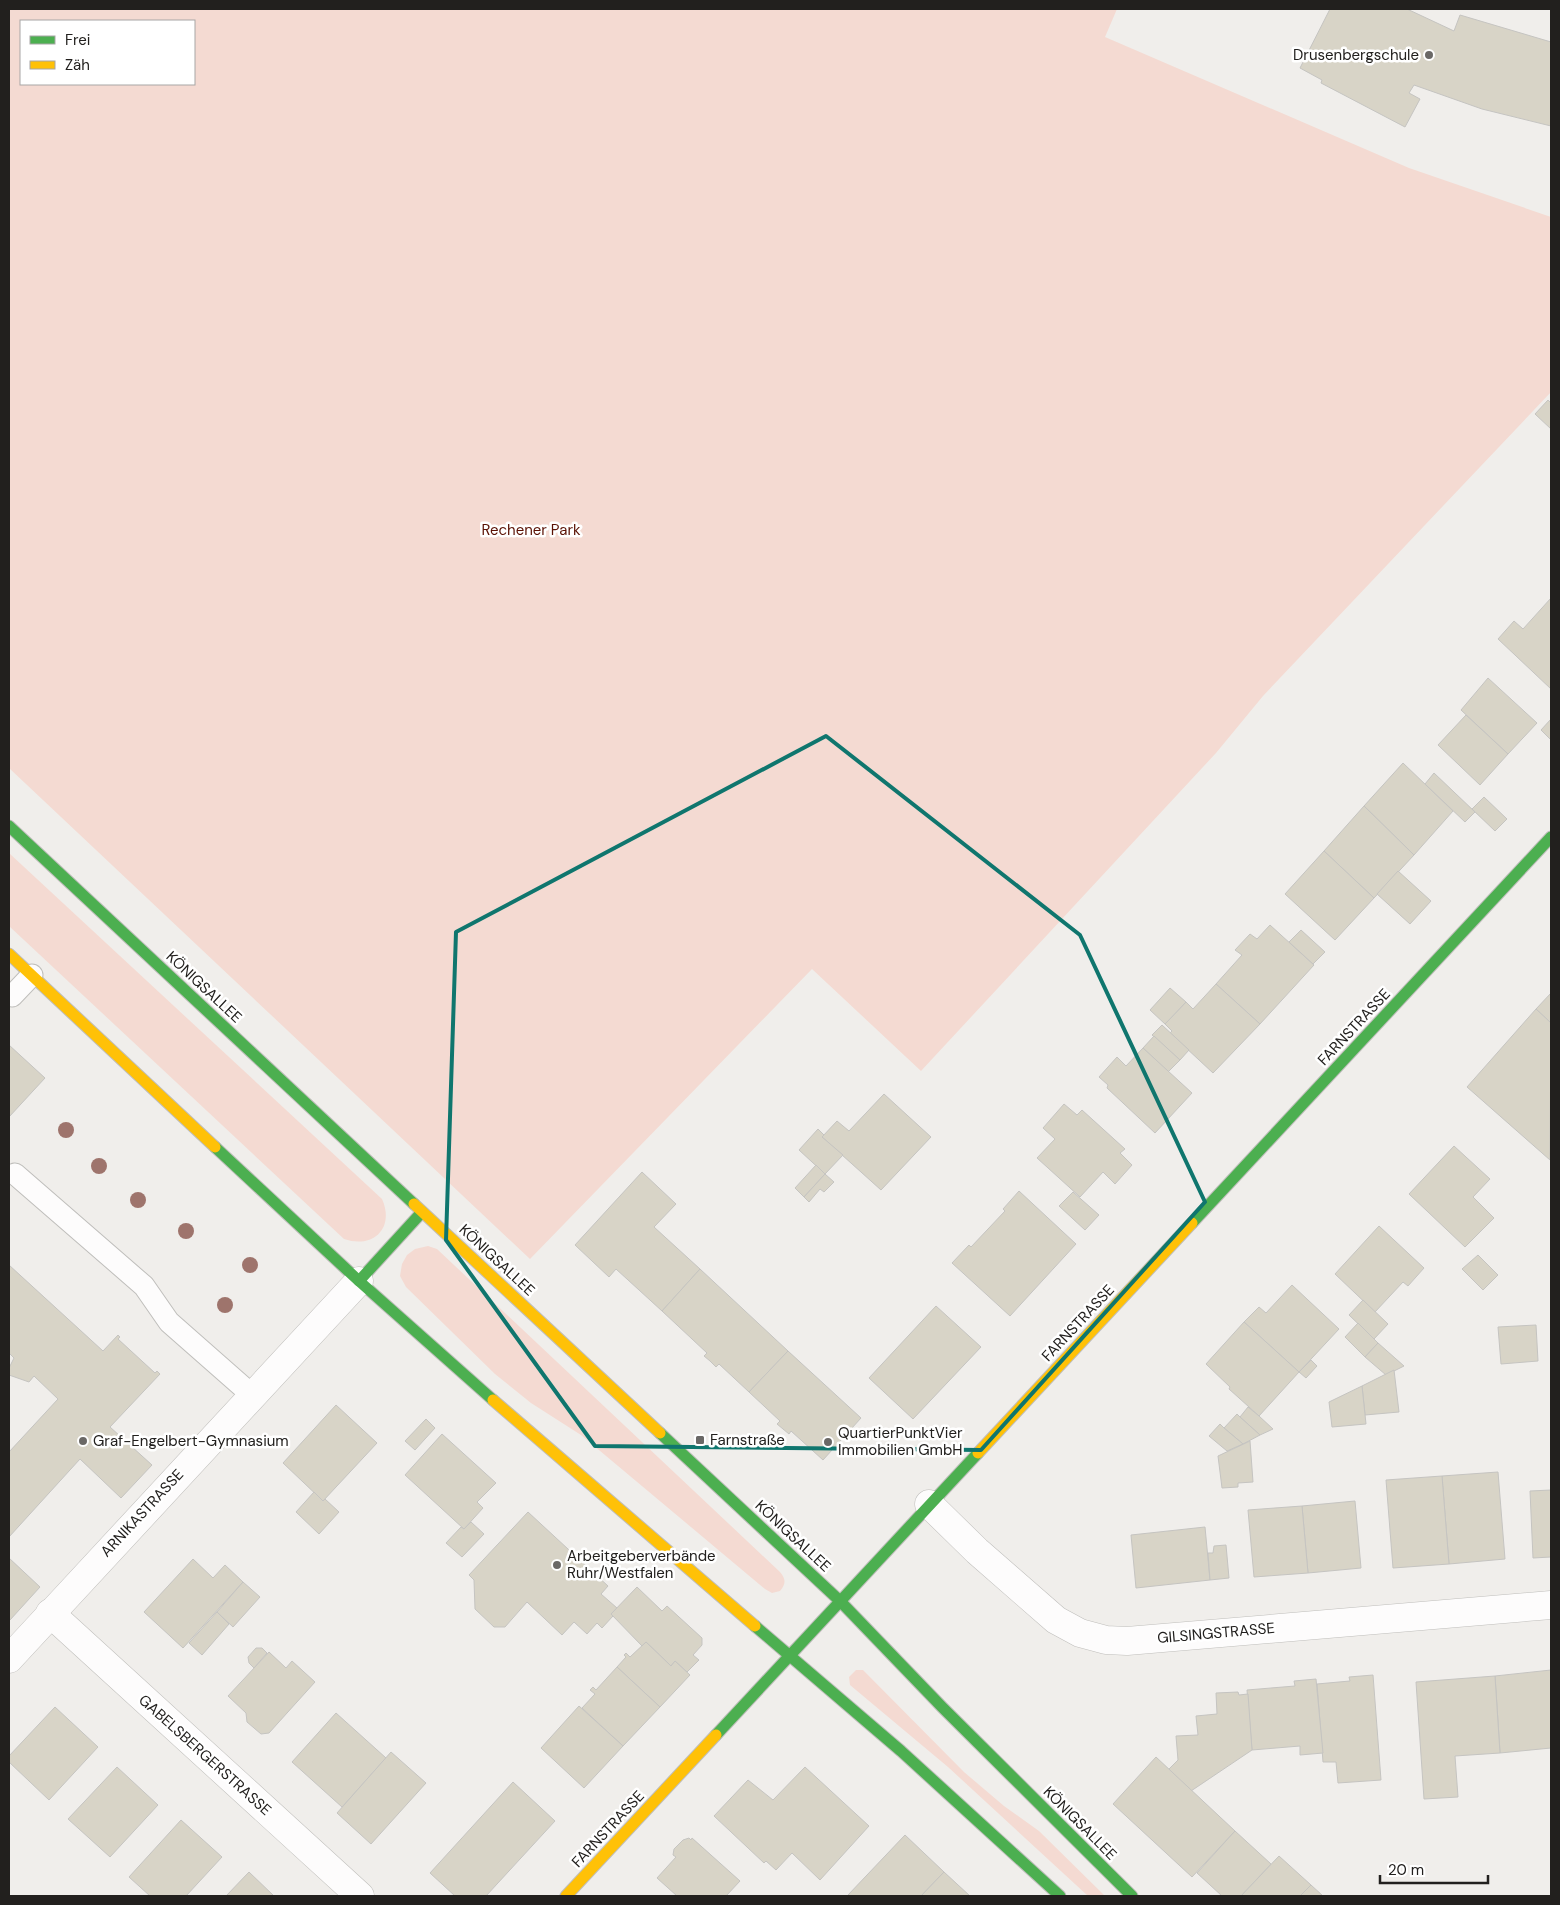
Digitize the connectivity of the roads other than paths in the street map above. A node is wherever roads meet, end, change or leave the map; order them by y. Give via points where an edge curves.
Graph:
1 (9, 826) edge
2 (1551, 837) edge
3 (9, 954) edge
4 (32, 975) junction
5 (12, 996) dead end
6 (15, 1174) dead end
7 (422, 1212) junction
8 (359, 1281) junction
9 (252, 1394) junction
10 (929, 1504) junction
11 (840, 1601) junction
12 (1551, 1605) edge
13 (50, 1613) junction
14 (789, 1655) junction
15 (9, 1659) edge
16 (360, 1896) edge
17 (566, 1896) edge
18 (1060, 1896) edge
19 (1132, 1896) edge

1 - 7 main road, KÖNIGSALLEE
2 - 10 main road, FARNSTRASSE
3 - 4 main road
4 - 5 lane
4 - 8 main road
6 - 9 lane via 144,1286 169,1322
7 - 8 main road
7 - 11 main road, KÖNIGSALLEE
8 - 9 street, ARNIKASTRASSE
8 - 14 main road via 524,1428
9 - 13 street, ARNIKASTRASSE
10 - 11 main road, FARNSTRASSE
10 - 12 street, GILSINGSTRASSE via 1056,1620 1080,1633 1106,1640 1127,1641
11 - 14 main road, FARNSTRASSE
11 - 19 main road, KÖNIGSALLEE
13 - 15 street, ARNIKASTRASSE
13 - 16 street, GABELSBERGERSTRASSE
14 - 17 main road, FARNSTRASSE
14 - 18 main road

